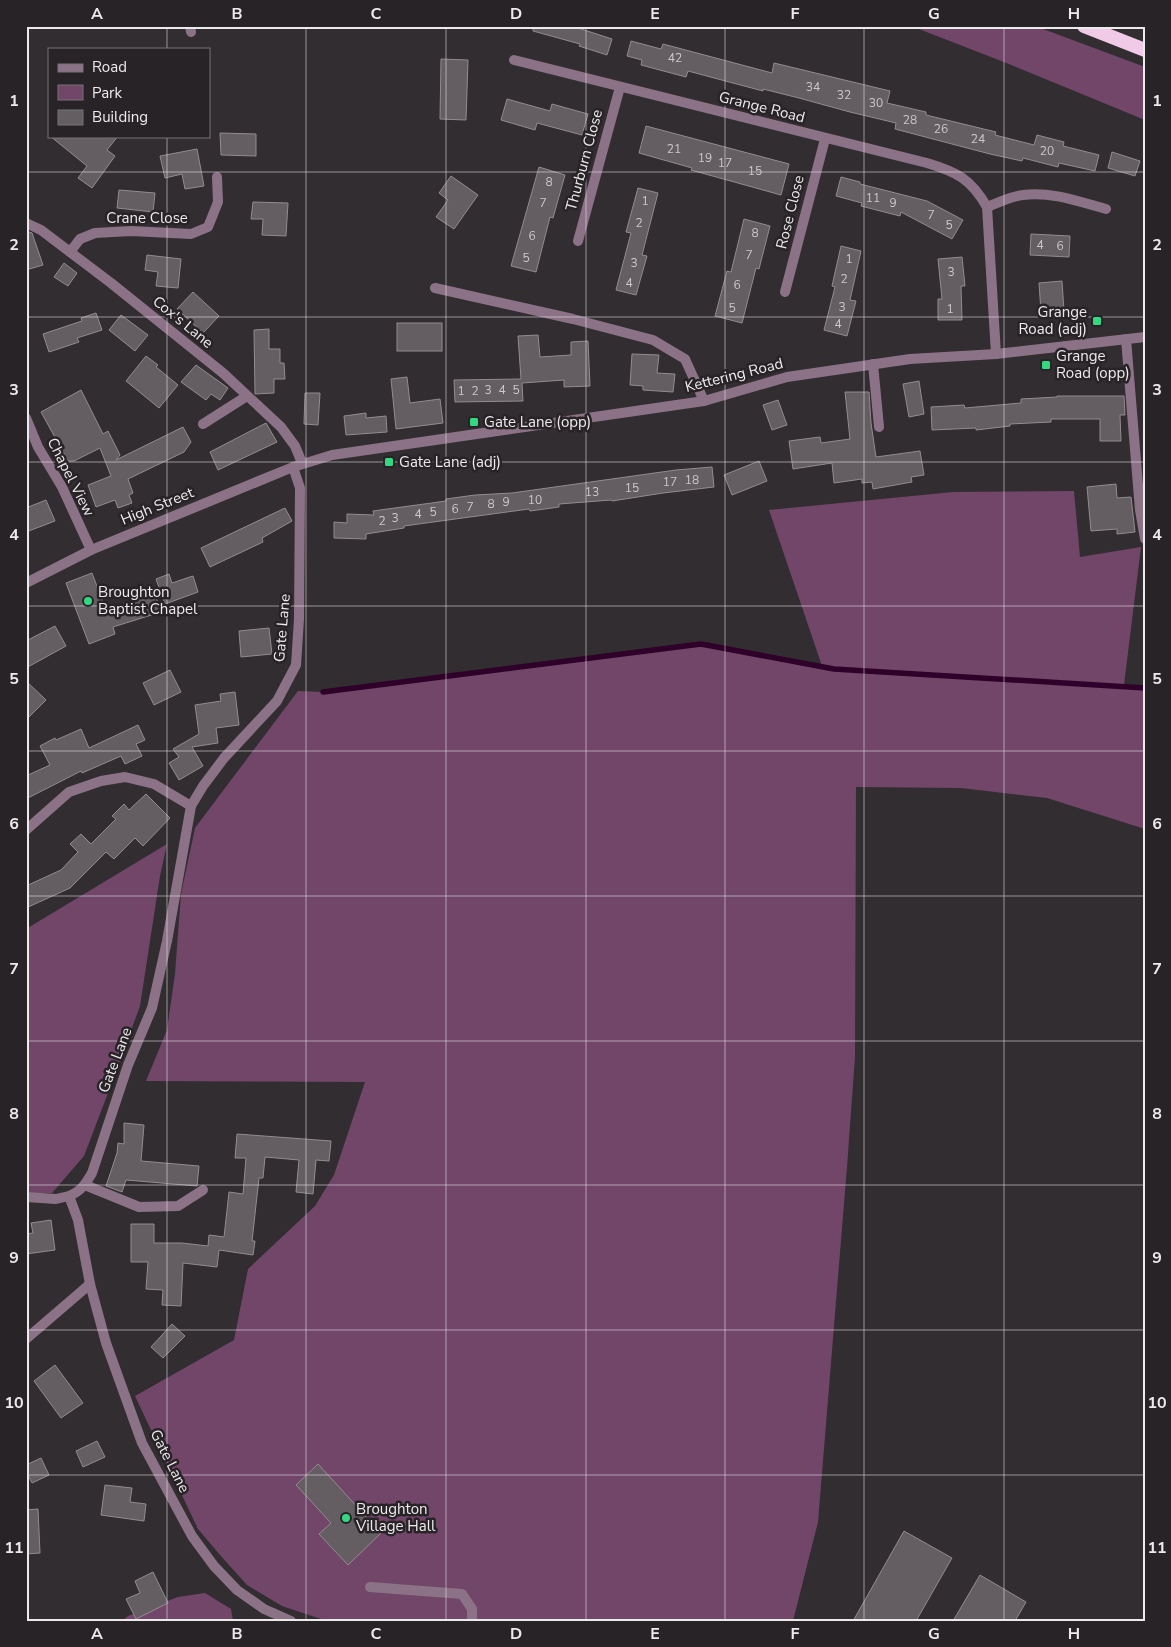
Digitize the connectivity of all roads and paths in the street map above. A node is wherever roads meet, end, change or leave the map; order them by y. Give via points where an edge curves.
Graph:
1 (1084, 26) edge
2 (1145, 50) edge
3 (514, 60) dead end
4 (620, 87) junction
5 (824, 139) junction
6 (217, 177) dead end
7 (987, 207) junction
8 (1106, 210) dead end
9 (26, 223) edge
10 (578, 241) dead end
11 (70, 252) junction
12 (435, 288) dead end
13 (785, 292) dead end
14 (1145, 337) edge
15 (1126, 339) junction
16 (996, 354) junction
17 (874, 364) junction
18 (247, 396) junction
19 (704, 400) junction
20 (26, 418) edge
21 (203, 424) dead end
22 (879, 427) dead end
23 (298, 465) junction
24 (1145, 539) edge
25 (91, 550) junction
26 (26, 582) edge
27 (190, 806) junction
28 (26, 830) edge
29 (85, 1185) junction
30 (203, 1190) dead end
31 (69, 1196) junction
32 (26, 1197) edge
33 (90, 1284) junction
34 (26, 1339) edge
35 (370, 1587) dead end
36 (291, 1621) edge
37 (472, 1621) edge

1 - 2 highway
3 - 4 street, Grange Road
4 - 5 street, Grange Road
4 - 10 street, Thurburn Close
5 - 7 street, Grange Road via 957,173 978,192
5 - 13 street, Rose Close
6 - 11 street, Crane Close via 218,202 208,227 191,234 95,233 80,239
7 - 8 street via 1038,193
7 - 16 street
9 - 11 street, Cox's Lane
11 - 18 street, Cox's Lane via 223,373
12 - 19 street via 653,340 685,359
14 - 15 street, Kettering Road
15 - 16 street, Kettering Road
15 - 24 street
16 - 17 street, Kettering Road
17 - 19 street, Kettering Road via 787,377
17 - 22 street
18 - 21 street
18 - 23 street, Cox's Lane via 295,446
19 - 23 street, Kettering Road via 332,455
20 - 25 street, Chapel View
23 - 25 street, High Street
23 - 27 street, Gate Lane via 300,611 296,665 277,701 224,758
25 - 26 street, High Street
27 - 28 street via 154,784 125,777 69,792
27 - 29 street, Gate Lane via 152,1008 128,1064
29 - 30 street via 139,1206 178,1206
29 - 31 street
31 - 32 street via 56,1199
31 - 33 street, Gate Lane via 78,1220
33 - 34 street
33 - 36 street, Gate Lane via 106,1343 142,1443 192,1536 237,1590 264,1609
35 - 37 street via 462,1594 472,1609

